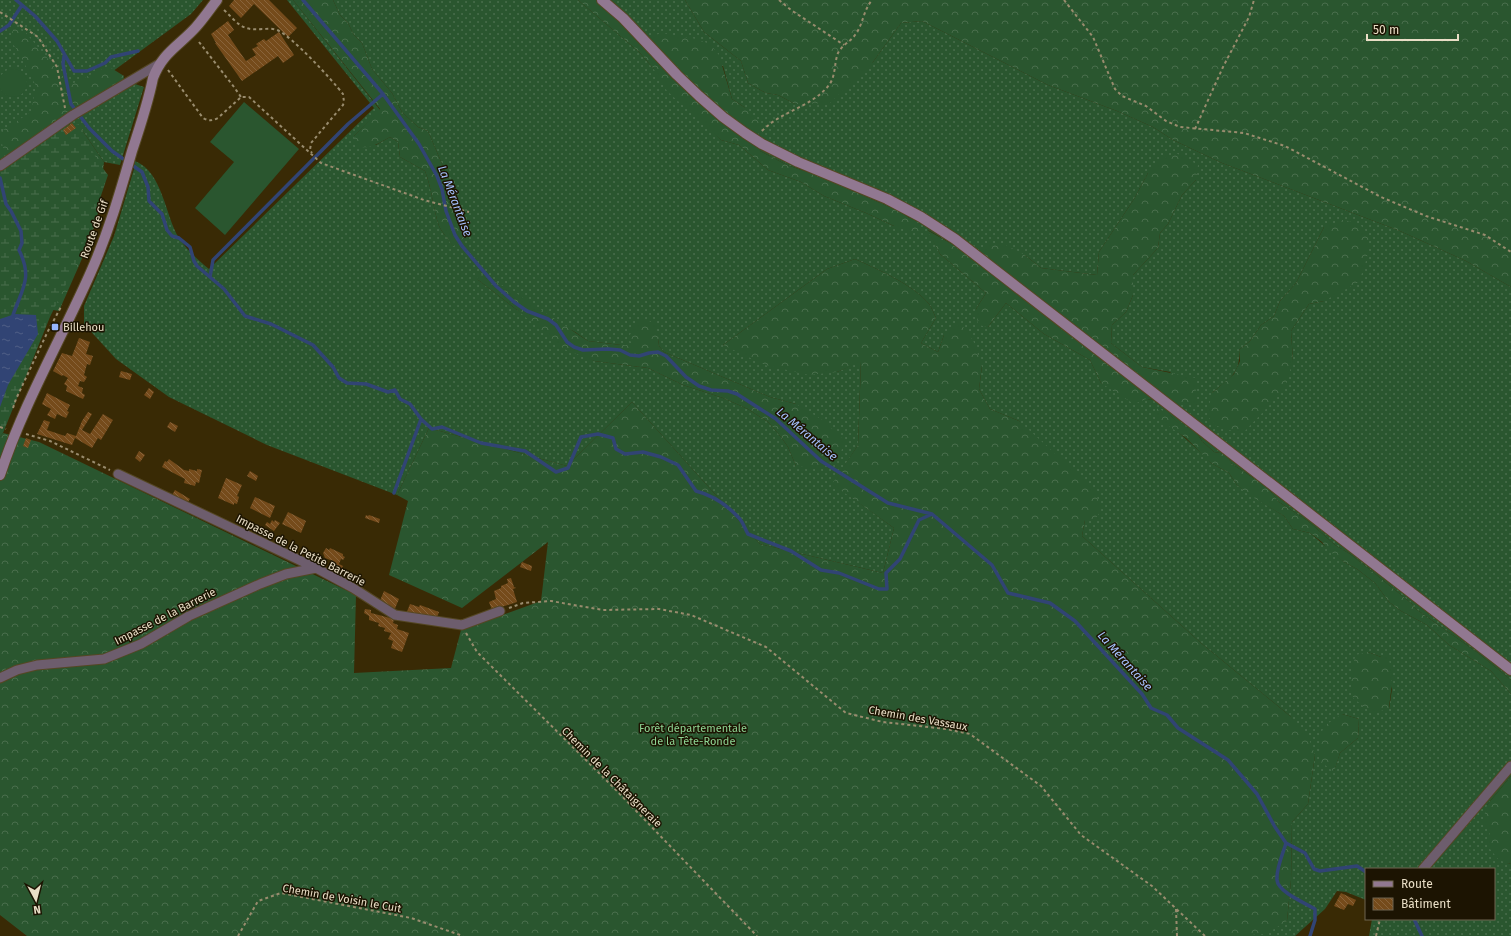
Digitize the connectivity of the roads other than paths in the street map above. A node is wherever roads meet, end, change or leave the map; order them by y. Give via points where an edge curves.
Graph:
1 (602, 0) edge
2 (216, 1) edge
3 (159, 64) junction
4 (0, 166) edge
5 (118, 474) road end
6 (0, 476) edge
7 (316, 568) junction
8 (500, 611) road end
9 (1511, 670) edge
10 (0, 678) edge
11 (1511, 766) edge
12 (1424, 868) edge

1 - 9 street via 623,18 677,75 734,126 798,162 887,199 955,238
2 - 3 street, Route de Gif via 195,28 169,51
3 - 4 street via 73,115
3 - 6 street, Route de Gif via 109,227 90,274 9,447
5 - 7 street, Impasse de la Petite Barrerie
7 - 8 street, Impasse de la Petite Barrerie via 395,615 462,626
7 - 10 street, Impasse de la Barrerie via 286,574 260,584 189,616 141,644 104,659 37,665
11 - 12 street

